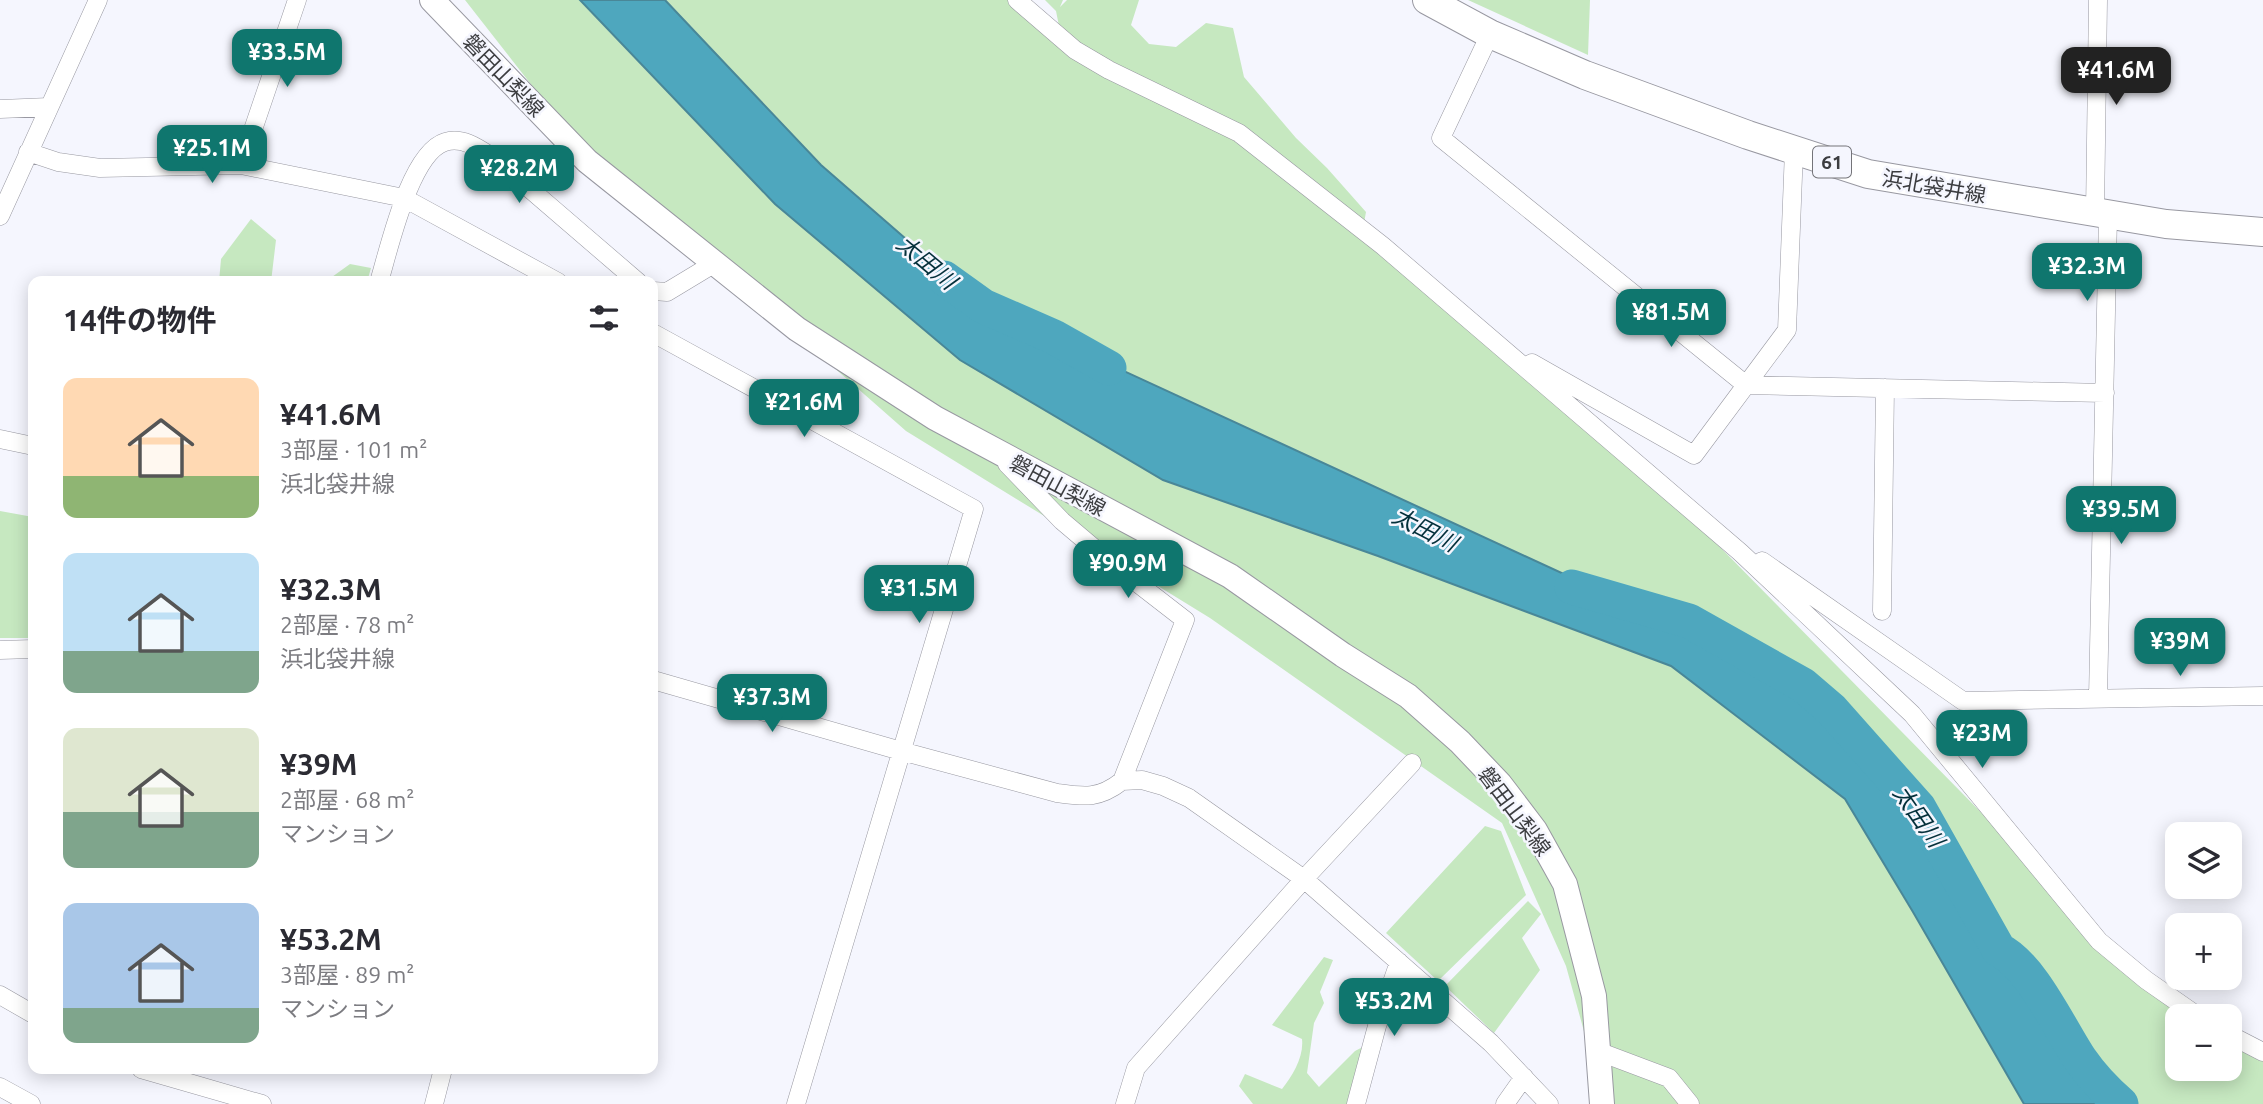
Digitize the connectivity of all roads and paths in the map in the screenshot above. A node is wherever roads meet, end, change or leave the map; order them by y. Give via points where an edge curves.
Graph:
1 (98, 0) edge
2 (297, 0) edge
3 (432, 0) edge
4 (1017, 0) edge
5 (1427, 0) edge
6 (2098, 0) edge
7 (1490, 34) junction
8 (49, 107) junction
9 (0, 109) edge
10 (1794, 150) junction
11 (29, 152) junction
12 (241, 165) junction
13 (404, 198) junction
14 (2101, 214) junction
15 (0, 216) edge
16 (2263, 232) edge
17 (716, 263) junction
18 (381, 276) edge
19 (548, 276) edge
20 (631, 276) edge
21 (658, 291) edge
22 (658, 336) edge
23 (1499, 345) junction
24 (1746, 385) junction
25 (1885, 388) junction
26 (2105, 393) junction
27 (0, 439) edge
28 (28, 445) edge
29 (992, 450) junction
30 (1740, 552) junction
31 (1882, 611) dead end
32 (28, 649) edge
33 (0, 650) edge
34 (658, 681) edge
35 (2263, 696) edge
36 (2098, 698) junction
37 (901, 751) junction
38 (1412, 763) dead end
39 (1122, 781) junction
40 (1304, 879) junction
41 (1399, 962) junction
42 (0, 995) edge
43 (2180, 1004) edge
44 (28, 1011) edge
45 (2242, 1041) edge
46 (1600, 1052) junction
47 (2263, 1052) edge
48 (158, 1074) edge
49 (442, 1074) edge
50 (1524, 1077) junction
51 (0, 1087) edge
52 (31, 1104) edge
53 (262, 1104) edge
54 (434, 1104) edge
55 (796, 1104) edge
56 (1125, 1104) edge
57 (1356, 1104) edge
58 (1505, 1104) edge
59 (1549, 1104) edge
60 (1602, 1104) edge
61 (1690, 1104) edge

1 - 8 street
2 - 12 street
3 - 17 main road, 磐田山梨線 via 587,161
4 - 23 street via 1075,50 1239,133
5 - 7 main road, 浜北袋井線 / 61
6 - 14 street
7 - 10 main road, 浜北袋井線 / 61 via 1585,75
7 - 24 street via 1441,138
8 - 9 street
8 - 11 street
10 - 14 main road, 浜北袋井線 / 61 via 1868,174
10 - 24 street via 1787,330
11 - 12 street via 100,168
11 - 15 street
12 - 13 street
13 - 18 street
13 - 19 street
13 - 20 street via 425,156 446,141 469,142
14 - 16 main road, 浜北袋井線 / 61
14 - 26 street
17 - 21 street via 667,292
17 - 29 main road, 磐田山梨線 via 797,329
22 - 37 street via 974,509
23 - 24 street via 1694,455
23 - 30 street
24 - 25 street
25 - 26 street
25 - 31 street
26 - 36 street
27 - 28 street
29 - 39 street via 1062,520 1185,620
29 - 46 main road, 磐田山梨線 via 1230,576 1408,696 1460,742 1535,830 1565,884 1594,996
30 - 36 street via 1762,560 1963,701
30 - 43 street via 1912,714 2099,941
32 - 33 street
34 - 37 street
35 - 36 street
37 - 39 street via 1058,793 1106,794
37 - 55 street
38 - 40 street
39 - 40 street via 1142,780 1189,799
40 - 41 street
40 - 56 street via 1136,1068
41 - 50 street
41 - 57 street
42 - 44 street
45 - 47 street
46 - 60 main road, 磐田山梨線
46 - 61 street via 1669,1078
48 - 53 street
49 - 54 street
50 - 58 street
50 - 59 street
51 - 52 street

